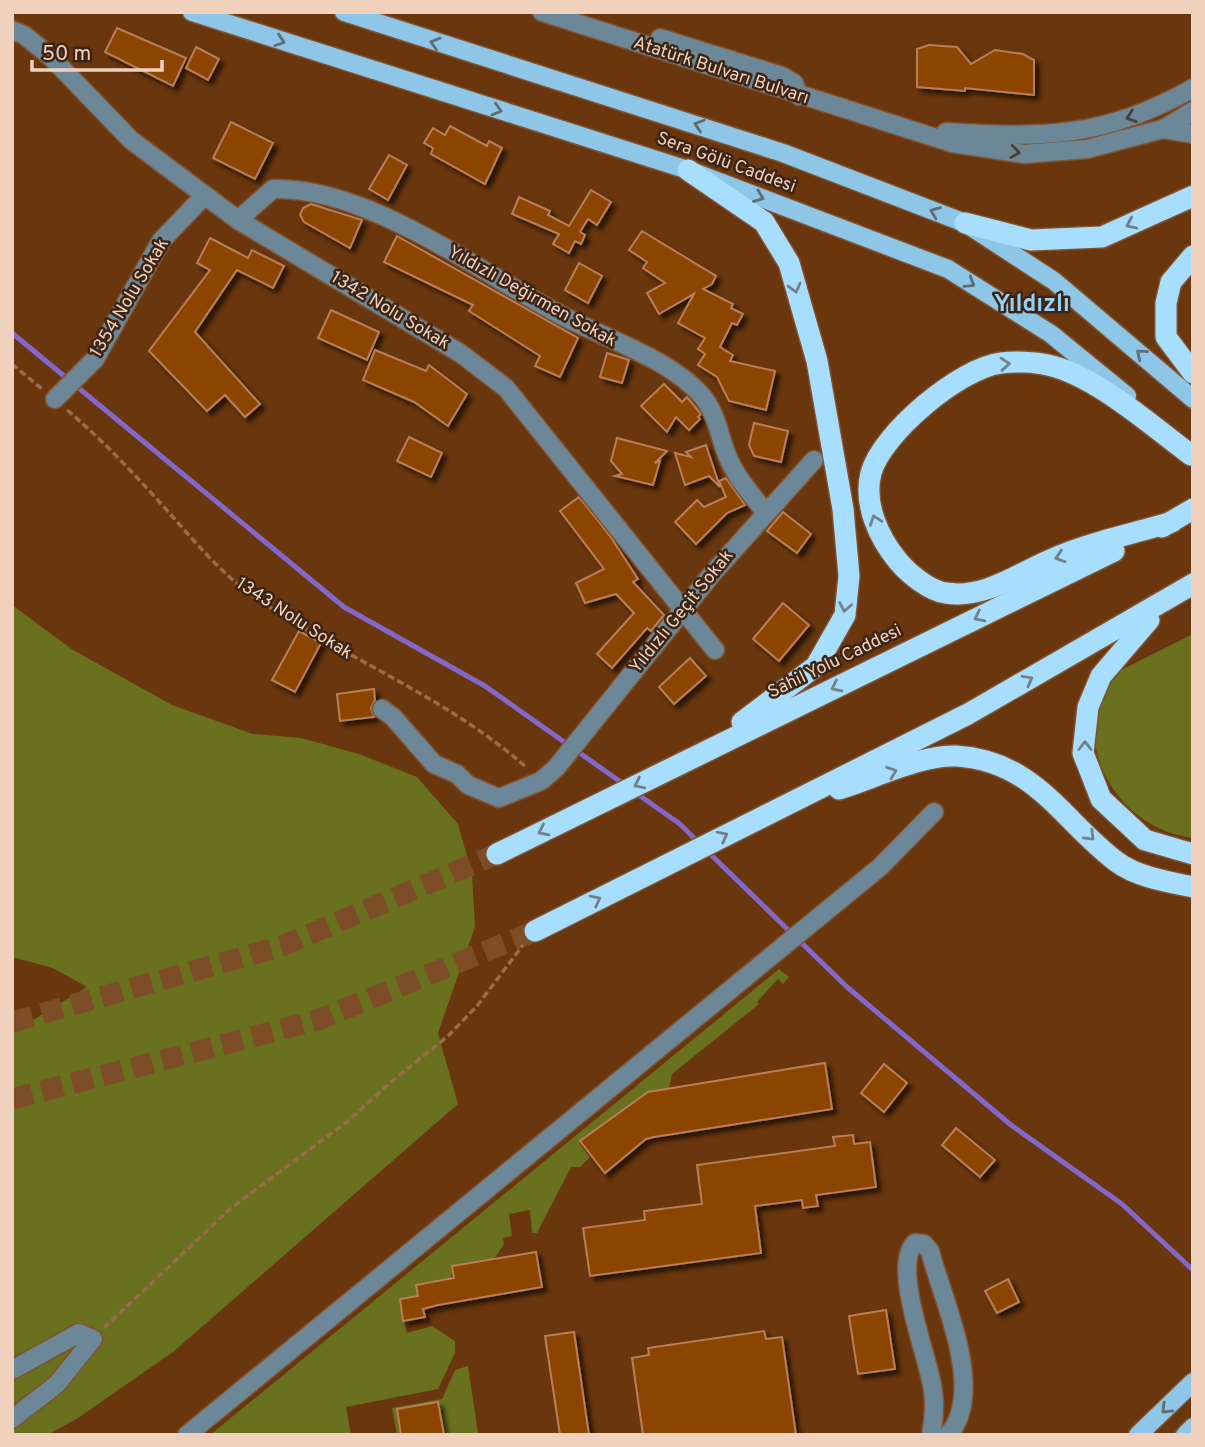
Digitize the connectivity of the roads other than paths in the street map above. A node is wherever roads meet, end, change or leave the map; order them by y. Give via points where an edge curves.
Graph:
1 (192, 12) edge
2 (344, 12) edge
3 (542, 12) edge
4 (576, 12) edge
5 (12, 30) edge
6 (1193, 89) edge
7 (799, 96) junction
8 (1193, 111) edge
9 (900, 129) junction
10 (1163, 129) junction
11 (1193, 134) edge
12 (688, 170) junction
13 (205, 195) junction
14 (1193, 195) edge
15 (238, 220) junction
16 (965, 223) junction
17 (1193, 256) edge
18 (1193, 373) edge
19 (1193, 399) edge
20 (55, 400) road end
21 (1192, 456) edge
22 (814, 460) dead end
23 (1193, 509) edge
24 (765, 512) junction
25 (1172, 522) junction
26 (1193, 584) edge
27 (1169, 600) junction
28 (683, 612) junction
29 (715, 650) dead end
30 (382, 709) dead end
31 (689, 760) junction
32 (780, 807) junction
33 (934, 812) dead end
34 (497, 854) tunnel mouth
35 (1193, 854) edge
36 (1193, 887) edge
37 (535, 931) tunnel mouth
38 (12, 1370) edge
39 (1193, 1382) edge
40 (12, 1419) edge
41 (1193, 1427) edge
42 (187, 1435) edge
43 (931, 1435) edge
44 (948, 1435) edge
45 (1138, 1435) edge
46 (1185, 1435) edge

1 -> 12 main road, Sera Gölü Caddesi
16 -> 2 main road, Sera Gölü Caddesi via 783,153
3 - 7 street, Atatürk Bulvarı Bulvarı
4 - 7 street via 782,76 794,83
5 - 13 street, 1342 Nolu Sokak via 50,56 131,140
6 -> 9 street, Atatürk Bulvarı Bulvarı via 1131,118 1062,135
7 - 9 street, Atatürk Bulvarı Bulvarı
8 - 10 street, Atatürk Bulvarı Bulvarı
9 -> 10 street, Atatürk Bulvarı Bulvarı via 1024,154 1087,149
10 - 11 street
12 -> 21 main road, Sera Gölü Caddesi via 948,269 1051,334
12 -> 31 highway via 764,222 789,264 817,361 843,509 849,576 845,615 816,666
13 - 15 street, 1342 Nolu Sokak
13 - 20 street, 1354 Nolu Sokak via 161,241 95,359
14 -> 16 highway via 1102,237 1031,240
15 - 24 street, Yıldızlı Değirmen Sokak via 273,189 302,188 341,201 470,261 559,314 659,364 702,396 719,425 731,463
15 - 28 street, 1342 Nolu Sokak via 460,353 506,388
19 -> 16 main road, Sera Gölü Caddesi via 1054,281
17 - 18 highway via 1171,282 1166,337
25 -> 21 highway via 1051,559 1012,581 981,591 944,593 908,573 885,545 871,512 871,473 891,438 929,403 963,376 1000,363 1049,365 1102,389
22 - 24 street, Yıldızlı Geçit Sokak
23 - 25 highway, Sahil Yolu Caddesi
24 - 28 street, Yıldızlı Geçit Sokak
25 -> 31 highway, Sahil Yolu Caddesi
26 - 27 highway
32 -> 27 highway via 968,714
35 -> 27 highway via 1145,840 1101,800 1083,753 1088,707 1101,676
28 - 29 street, 1342 Nolu Sokak
28 - 30 street, Yıldızlı Geçit Sokak via 556,768 541,781 499,798 434,764
31 -> 34 highway, Sahil Yolu Caddesi
32 -> 36 highway via 926,758 957,756 998,766 1034,782 1118,864 1158,880
37 -> 32 highway
33 - 42 street via 880,867
38 - 40 street via 79,1333 93,1339 57,1384
39 -> 45 main road
41 - 46 main road
43 - 44 street via 933,1390 906,1259 915,1242 930,1251 959,1348 964,1378 961,1402

